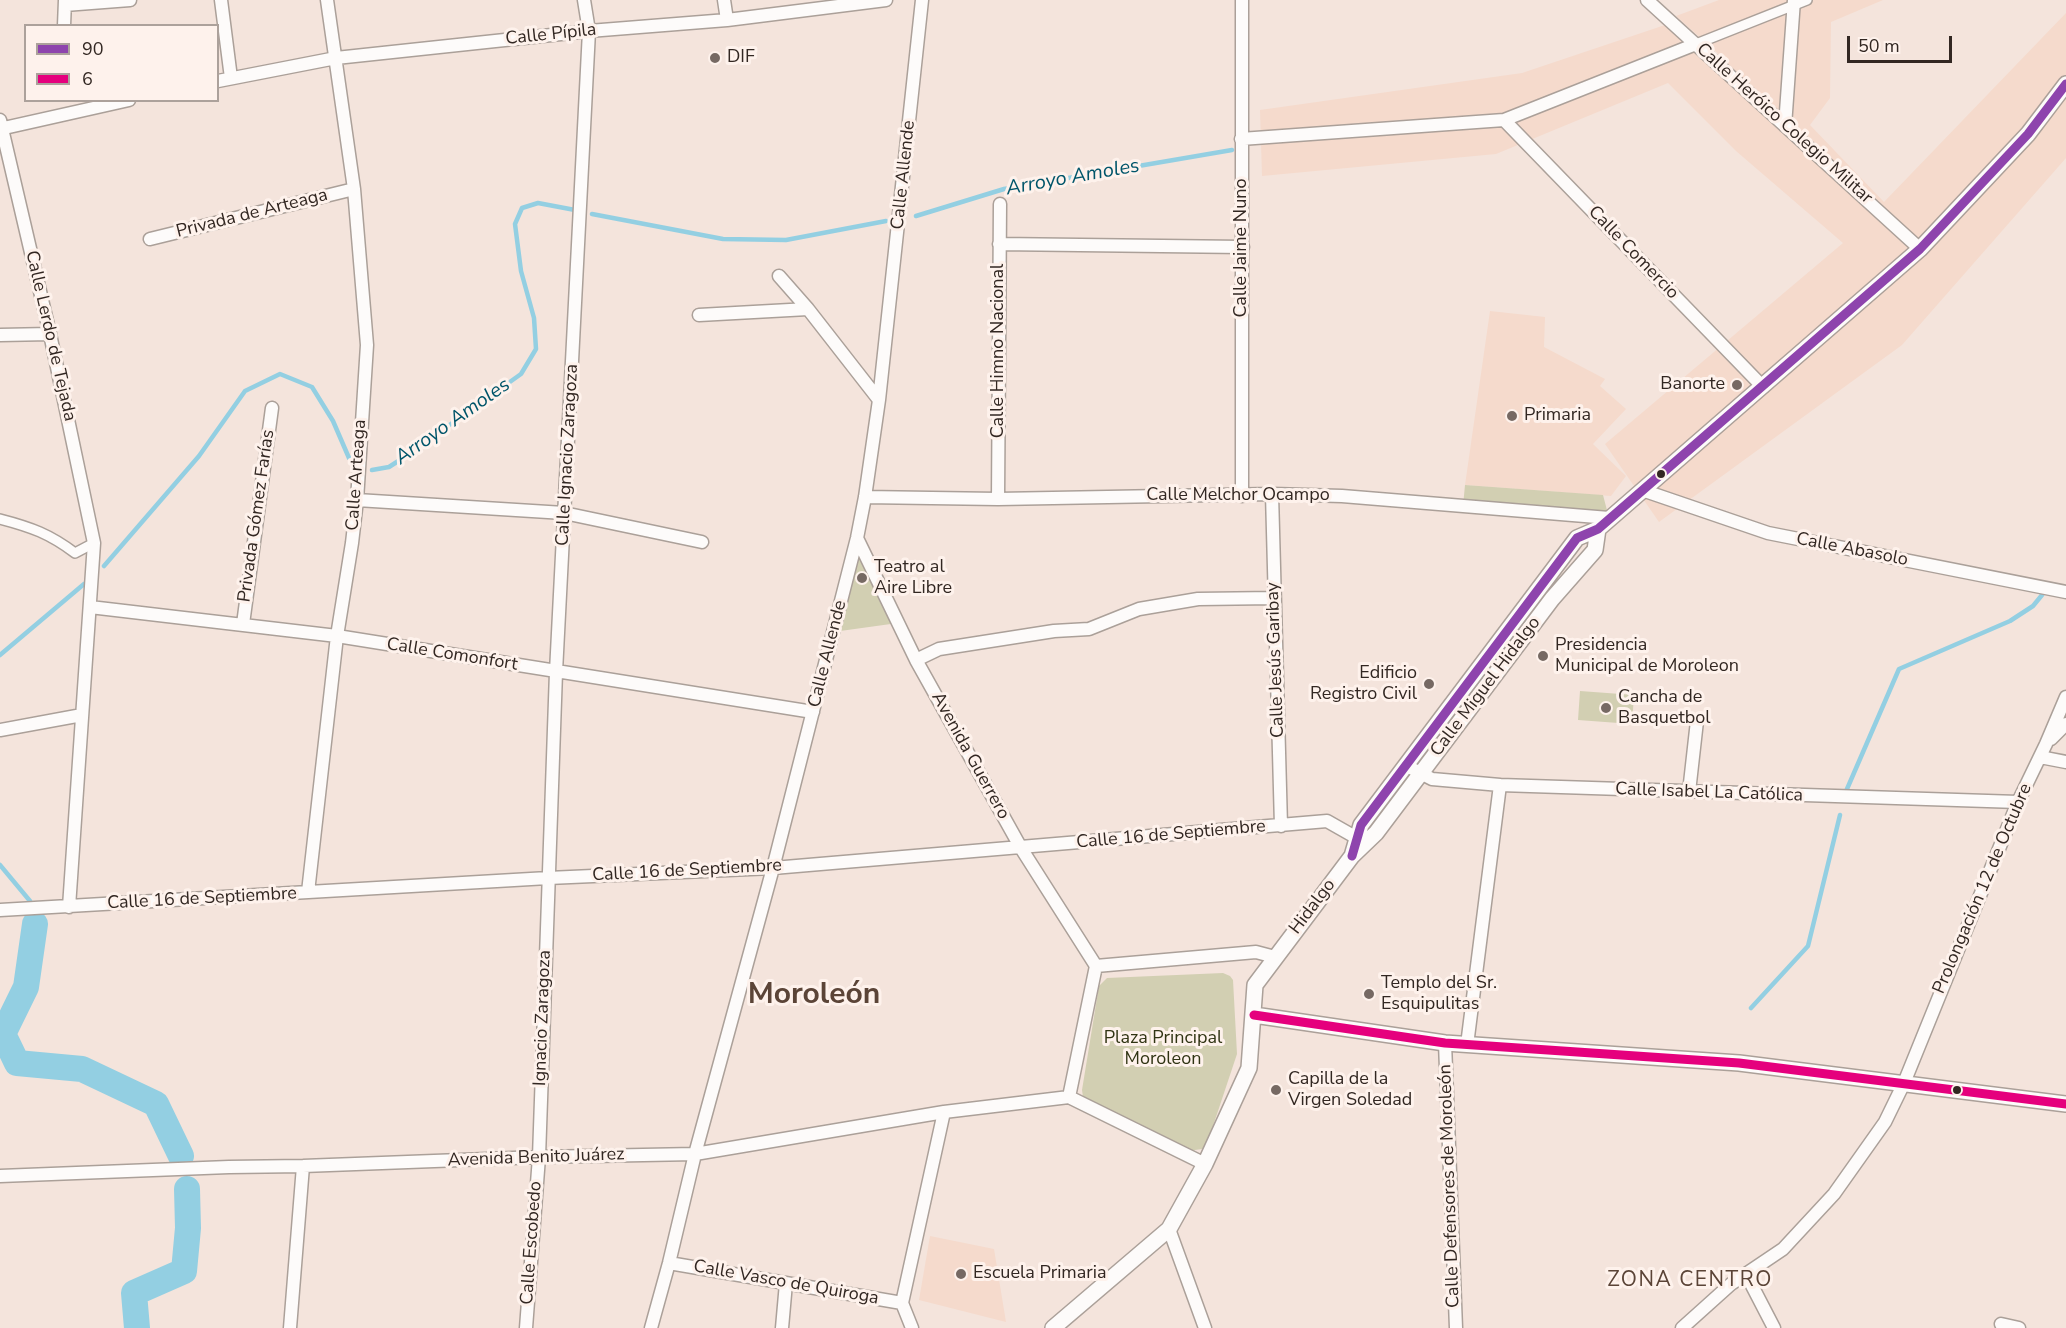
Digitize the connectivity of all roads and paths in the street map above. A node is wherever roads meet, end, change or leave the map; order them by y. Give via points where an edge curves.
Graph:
1 (130, 0) edge
2 (221, 0) edge
3 (327, 0) edge
4 (584, 0) edge
5 (724, 0) edge
6 (886, 0) edge
7 (922, 0) edge
8 (1242, 0) edge
9 (1647, 0) edge
10 (1807, 0) edge
11 (64, 2) edge
12 (1794, 3) edge
13 (727, 20) junction
14 (64, 24) edge
15 (589, 31) junction
16 (1696, 44) junction
17 (336, 58) junction
18 (231, 78) junction
19 (219, 81) edge
20 (2066, 84) edge
21 (119, 102) edge
22 (1504, 120) junction
23 (1, 125) edge
24 (1785, 126) junction
25 (1241, 139) junction
26 (354, 189) junction
27 (1000, 204) dead end
28 (150, 239) dead end
29 (999, 244) junction
30 (1243, 247) junction
31 (1920, 249) junction
32 (779, 276) dead end
33 (808, 309) junction
34 (699, 315) dead end
35 (50, 334) junction
36 (0, 335) edge
37 (1762, 387) junction
38 (879, 400) junction
39 (272, 408) dead end
40 (1642, 490) junction
41 (1272, 494) junction
42 (865, 496) junction
43 (1242, 496) junction
44 (998, 499) junction
45 (357, 500) junction
46 (564, 513) junction
47 (0, 519) edge
48 (1603, 523) junction
49 (856, 538) junction
50 (702, 542) dead end
51 (94, 548) junction
52 (2066, 592) edge
53 (1274, 598) junction
54 (90, 607) junction
55 (243, 624) junction
56 (337, 636) junction
57 (916, 660) junction
58 (556, 672) junction
59 (2066, 697) edge
60 (813, 711) junction
61 (82, 715) junction
62 (1697, 721) dead end
63 (2066, 724) edge
64 (0, 730) edge
65 (2046, 744) junction
66 (2040, 757) junction
67 (2066, 762) edge
68 (1405, 765) junction
69 (1421, 775) junction
70 (1500, 785) junction
71 (1689, 792) junction
72 (2018, 802) junction
73 (1281, 826) junction
74 (1361, 841) junction
75 (1021, 848) junction
76 (773, 868) junction
77 (548, 878) junction
78 (308, 892) junction
79 (69, 907) junction
80 (0, 910) edge
81 (1275, 957) junction
82 (1096, 966) junction
83 (1254, 1015) junction
84 (1445, 1043) junction
85 (1467, 1045) junction
86 (1904, 1083) junction
87 (1069, 1097) junction
88 (2066, 1104) edge
89 (944, 1112) junction
90 (695, 1154) junction
91 (539, 1157) junction
92 (1205, 1164) junction
93 (303, 1166) junction
94 (0, 1176) edge
95 (1169, 1229) junction
96 (669, 1263) junction
97 (1746, 1274) junction
98 (786, 1283) junction
99 (902, 1303) junction
100 (2001, 1324) dead end
101 (290, 1328) edge
102 (526, 1328) edge
103 (651, 1328) edge
104 (782, 1328) edge
105 (912, 1328) edge
106 (1053, 1328) edge
107 (1205, 1328) edge
108 (1456, 1328) edge
109 (1682, 1328) edge
110 (1774, 1328) edge
111 (2019, 1328) edge

1 - 11 street
2 - 18 street
3 - 17 street, Calle Arteaga
4 - 15 street, Calle Ignacio Zaragoza
5 - 13 street
6 - 13 street, Calle Pípila
7 - 38 street, Calle Allende
8 - 25 street, Calle Jaime Nuno
9 - 16 street, Calle Heróico Colegio Militar
10 - 12 street
11 - 14 street
12 - 16 street
12 - 24 street
13 - 15 street, Calle Pípila
15 - 17 street, Calle Pípila
15 - 46 street, Calle Ignacio Zaragoza
16 - 22 street
16 - 24 street, Calle Heróico Colegio Militar
17 - 18 street, Calle Pípila
17 - 26 street, Calle Arteaga
18 - 19 street, Calle Pípila
20 - 31 street, Calle Miguel Hidalgo via 2028,134
21 - 23 street
22 - 25 street
22 - 37 street, Calle Comercio
23 - 35 street, Calle Lerdo de Tejada
24 - 31 street, Calle Heróico Colegio Militar
25 - 30 street, Calle Jaime Nuno
26 - 28 street, Privada de Arteaga
26 - 45 street, Calle Arteaga via 367,345
27 - 29 street, Calle Himno Nacional
29 - 30 street
29 - 44 street, Calle Himno Nacional
30 - 43 street, Calle Jaime Nuno
31 - 37 street, Calle Miguel Hidalgo
32 - 33 street
33 - 34 street
33 - 38 street
35 - 36 street
35 - 51 street, Calle Lerdo de Tejada
37 - 40 street, Calle Miguel Hidalgo
38 - 42 street, Calle Allende
39 - 55 street, Privada Gómez Farías
40 - 48 street, Calle Miguel Hidalgo
40 - 52 street, Calle Abasolo via 1768,534
41 - 43 street, Calle Melchor Ocampo
41 - 48 street, Calle Melchor Ocampo via 1342,496
41 - 53 street, Calle Jesús Garibay
42 - 44 street, Calle Melchor Ocampo
42 - 49 street, Calle Allende
43 - 44 street, Calle Melchor Ocampo
45 - 46 street
45 - 56 street, Calle Arteaga
46 - 50 street
46 - 58 street, Calle Ignacio Zaragoza
47 - 51 street via 56,539 75,553
48 - 68 street, Calle Miguel Hidalgo via 1577,538
48 - 69 street, Calle Miguel Hidalgo via 1595,550 1552,599
49 - 57 street, Avenida Guerrero
49 - 60 street, Calle Allende
51 - 54 street, Calle Lerdo de Tejada
53 - 57 street via 1198,599 1139,609 1089,629 939,649
53 - 73 street, Calle Jesús Garibay
54 - 55 street, Calle Comonfort
54 - 61 street
55 - 56 street, Calle Comonfort
56 - 58 street, Calle Comonfort
56 - 78 street, Calle Arteaga
57 - 75 street, Avenida Guerrero
58 - 60 street, Calle Comonfort
58 - 77 street, Calle Ignacio Zaragoza
59 - 65 street, Prolongación 12 de Octubre
60 - 76 street, Calle Allende
61 - 64 street
61 - 79 street
62 - 71 street
63 - 65 street
65 - 66 street, Prolongación 12 de Octubre
66 - 67 street
66 - 72 street, Prolongación 12 de Octubre
68 - 69 street, Calle Isabel La Católica
68 - 74 street, Calle Miguel Hidalgo via 1361,825
69 - 70 street, Calle Isabel La Católica
69 - 74 street, Calle Miguel Hidalgo
70 - 71 street, Calle Isabel La Católica
70 - 85 street
71 - 72 street, Calle Isabel La Católica
72 - 86 street, Prolongación 12 de Octubre
73 - 74 street, Calle 16 de Septiembre via 1327,821
73 - 75 street, Calle 16 de Septiembre
74 - 81 street, Hidalgo
75 - 76 street, Calle 16 de Septiembre
75 - 82 street, Avenida Guerrero
76 - 77 street, Calle 16 de Septiembre
76 - 90 street, Calle Allende
77 - 78 street, Calle 16 de Septiembre
77 - 91 street, Ignacio Zaragoza
78 - 79 street, Calle 16 de Septiembre
79 - 80 street, Calle 16 de Septiembre
81 - 82 street via 1256,952
81 - 83 street, Hidalgo via 1255,985
82 - 87 street
83 - 84 street
83 - 92 street, Hidalgo via 1249,1068
84 - 85 street
84 - 108 street, Calle Defensores de Moroleón
85 - 86 street via 1739,1063
86 - 88 street
86 - 97 street, Prolongación 12 de Octubre via 1886,1122 1834,1194 1783,1249
87 - 89 street, Avenida Benito Juárez
87 - 92 street
89 - 90 street, Avenida Benito Juárez
89 - 99 street
90 - 91 street, Avenida Benito Juárez
90 - 96 street, Calle Allende
91 - 93 street, Avenida Benito Juárez
91 - 102 street, Calle Escobedo
92 - 95 street, Hidalgo
93 - 94 street, Avenida Benito Juárez
93 - 101 street
95 - 106 street
95 - 107 street
96 - 98 street, Calle Vasco de Quiroga
96 - 103 street, Calle Allende
97 - 109 street, Prolongación 12 de Octubre
97 - 110 street
98 - 99 street, Calle Vasco de Quiroga
98 - 104 street
99 - 105 street
100 - 111 street

